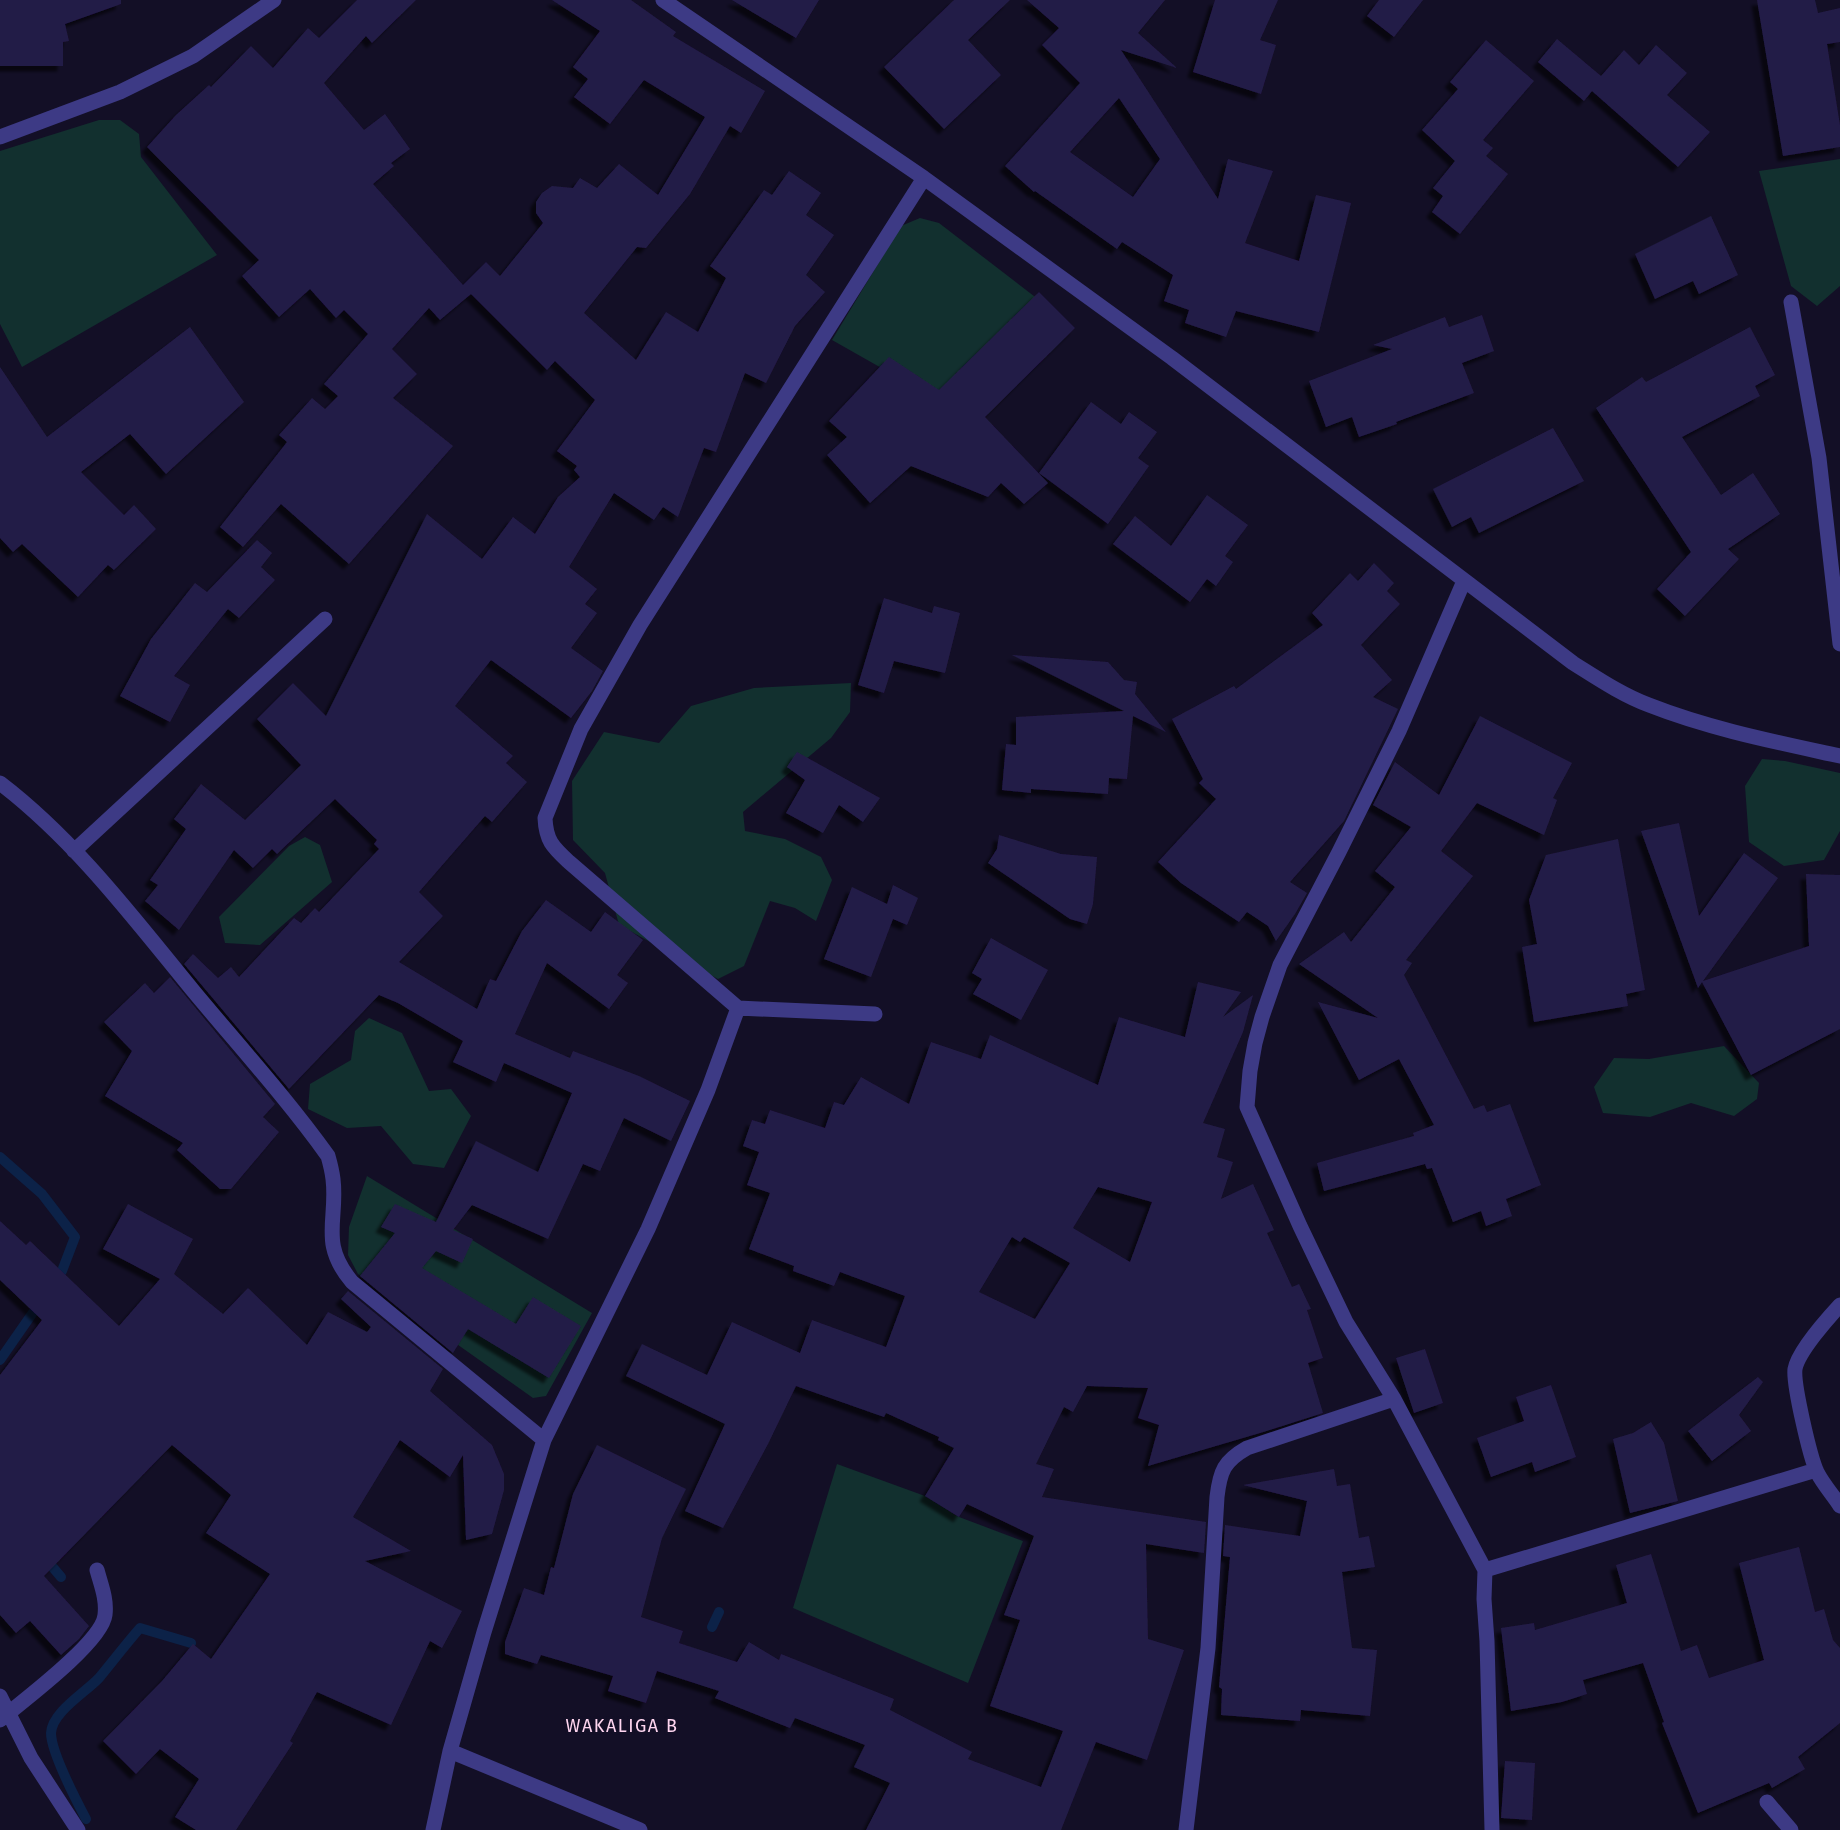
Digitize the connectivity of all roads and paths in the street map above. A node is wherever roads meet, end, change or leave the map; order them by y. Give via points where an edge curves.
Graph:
1 (274, 0) edge
2 (663, 0) edge
3 (0, 137) edge
4 (924, 178) junction
5 (1791, 302) dead end
6 (1464, 581) junction
7 (325, 618) dead end
8 (1840, 644) edge
9 (1840, 756) edge
10 (0, 783) edge
11 (74, 851) junction
12 (738, 1008) junction
13 (875, 1014) dead end
14 (1840, 1305) edge
15 (1394, 1399) junction
16 (544, 1440) junction
17 (1816, 1470) junction
18 (1840, 1506) edge
19 (97, 1570) dead end
20 (1485, 1570) junction
21 (0, 1696) edge
22 (4, 1716) edge
23 (450, 1750) junction
24 (1767, 1802) dead end
25 (78, 1830) edge
26 (434, 1830) edge
27 (640, 1830) edge
28 (1186, 1830) edge
29 (1492, 1830) edge
30 (1791, 1830) edge

1 - 3 street via 193,56 120,92
2 - 4 street
4 - 6 street via 1172,358
4 - 12 street via 640,625 580,729 545,818 545,832 552,845 569,862
5 - 8 street via 1819,458
6 - 9 street via 1572,663 1649,705 1754,737
6 - 15 street via 1399,730 1280,965 1262,1017 1250,1071 1247,1107 1346,1322
7 - 11 street
10 - 11 street
11 - 16 street via 328,1156 333,1180 330,1232 342,1271
12 - 13 street
12 - 16 street via 708,1090 648,1229
14 - 17 street via 1798,1359 1795,1369
15 - 20 street
15 - 28 street via 1247,1448 1226,1462 1217,1497 1208,1648
16 - 23 street
17 - 18 street
17 - 20 street
19 - 22 street via 106,1599 105,1618 95,1635
20 - 29 street
21 - 22 street
22 - 25 street
23 - 26 street
23 - 27 street
24 - 30 street

